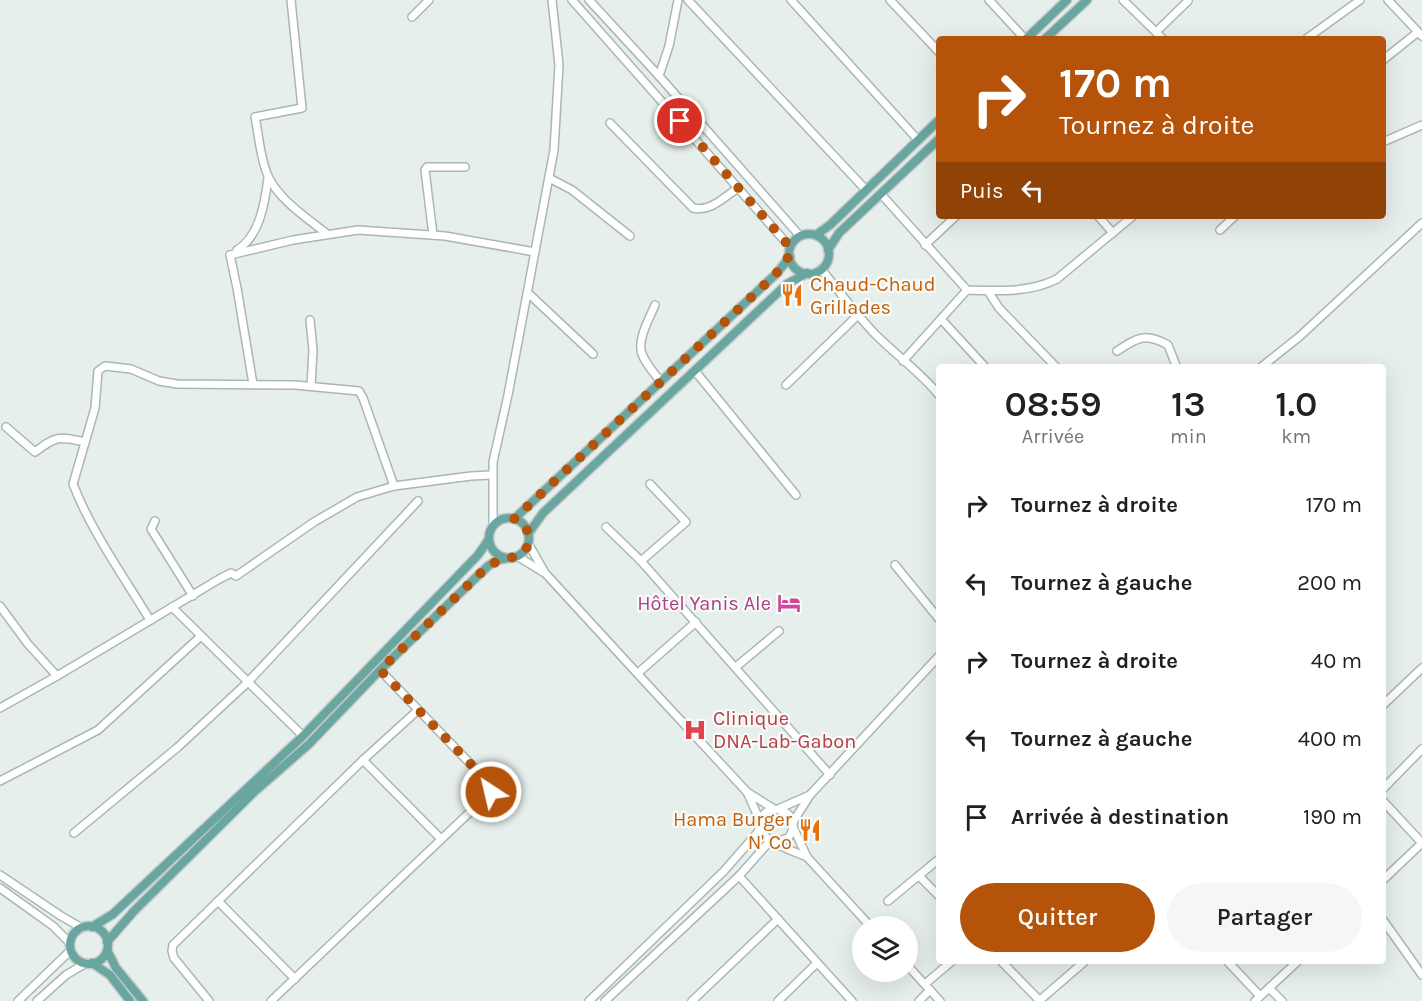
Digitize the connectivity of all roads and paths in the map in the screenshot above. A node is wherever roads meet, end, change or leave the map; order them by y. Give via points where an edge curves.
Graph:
1 (291, 0) edge
2 (429, 0) edge
3 (552, 0) edge
4 (572, 0) edge
5 (589, 0) edge
6 (678, 0) edge
7 (688, 0) edge
8 (792, 0) edge
9 (890, 0) edge
10 (989, 0) edge
11 (1067, 0) edge
12 (1087, 0) edge
13 (1123, 0) edge
14 (1360, 0) edge
15 (1388, 0) edge
16 (1188, 1) edge
17 (412, 17) dead end
18 (1156, 32) junction
19 (1420, 34) edge
20 (1023, 36) edge
21 (1029, 36) edge
22 (1048, 36) edge
23 (1160, 36) edge
24 (1310, 36) edge
25 (936, 49) edge
26 (1386, 58) edge
27 (659, 76) junction
28 (610, 123) dead end
29 (936, 123) edge
30 (1422, 125) edge
31 (918, 140) junction
32 (1386, 141) edge
33 (936, 142) edge
34 (465, 167) dead end
35 (268, 176) junction
36 (549, 178) junction
37 (738, 188) junction
38 (866, 190) junction
39 (881, 194) junction
40 (953, 219) edge
41 (1100, 219) edge
42 (1130, 219) edge
43 (1232, 219) edge
44 (1422, 223) edge
45 (1220, 230) dead end
46 (327, 234) junction
47 (1113, 234) junction
48 (433, 235) junction
49 (816, 235) junction
50 (630, 236) dead end
51 (800, 236) junction
52 (925, 245) junction
53 (828, 250) junction
54 (535, 252) junction
55 (790, 252) junction
56 (230, 255) junction
57 (821, 269) junction
58 (807, 273) junction
59 (967, 290) junction
60 (988, 291) junction
61 (528, 292) junction
62 (655, 304) dead end
63 (858, 315) junction
64 (941, 319) junction
65 (310, 320) dead end
66 (1117, 351) dead end
67 (593, 354) dead end
68 (903, 361) junction
69 (982, 364) edge
70 (1053, 364) edge
71 (1175, 364) edge
72 (1265, 364) edge
73 (695, 371) junction
74 (661, 382) junction
75 (253, 384) junction
76 (786, 385) dead end
77 (311, 386) junction
78 (936, 391) edge
79 (6, 427) dead end
80 (85, 442) junction
81 (491, 475) junction
82 (650, 484) dead end
83 (394, 486) junction
84 (796, 495) dead end
85 (418, 501) dead end
86 (514, 519) junction
87 (155, 521) dead end
88 (493, 526) junction
89 (606, 527) dead end
90 (528, 534) junction
91 (489, 539) junction
92 (528, 543) junction
93 (512, 557) junction
94 (641, 561) junction
95 (895, 565) dead end
96 (545, 573) junction
97 (193, 596) junction
98 (0, 606) edge
99 (172, 607) junction
100 (936, 615) edge
101 (150, 620) junction
102 (696, 622) junction
103 (779, 631) dead end
104 (201, 636) junction
105 (936, 659) edge
106 (736, 667) junction
107 (1422, 668) edge
108 (380, 670) junction
109 (638, 673) junction
110 (57, 676) junction
111 (247, 683) junction
112 (1386, 702) edge
113 (0, 708) edge
114 (418, 710) junction
115 (303, 736) junction
116 (1422, 749) edge
117 (363, 760) junction
118 (830, 775) junction
119 (0, 781) edge
120 (1386, 786) edge
121 (747, 792) junction
122 (810, 795) junction
123 (1386, 804) edge
124 (776, 809) junction
125 (760, 824) junction
126 (793, 824) junction
127 (74, 833) dead end
128 (441, 839) junction
129 (773, 842) junction
130 (1422, 843) edge
131 (807, 857) junction
132 (936, 862) edge
133 (0, 875) edge
134 (739, 876) junction
135 (919, 876) junction
136 (1386, 877) edge
137 (0, 888) edge
138 (936, 894) edge
139 (218, 901) junction
140 (888, 901) dead end
141 (861, 916) edge
142 (778, 919) junction
143 (1386, 924) edge
144 (92, 927) junction
145 (82, 928) junction
146 (107, 946) junction
147 (70, 947) junction
148 (89, 963) junction
149 (817, 963) junction
150 (949, 964) edge
151 (1004, 964) edge
152 (1082, 964) edge
153 (1230, 964) edge
154 (1295, 964) edge
155 (1422, 975) edge
156 (918, 976) edge
157 (295, 979) junction
158 (928, 987) junction
159 (1269, 988) junction
160 (1257, 999) edge
161 (608, 1000) edge
162 (18, 1001) edge
163 (38, 1001) edge
164 (130, 1001) edge
165 (143, 1001) edge
166 (209, 1001) edge
167 (271, 1001) edge
168 (589, 1001) edge
169 (693, 1001) edge
170 (778, 1001) edge
171 (852, 1001) edge
172 (919, 1001) edge
173 (940, 1001) edge
174 (1039, 1001) edge
175 (1282, 1001) edge

1 - 35 street via 302,108 255,117
2 - 17 street
3 - 36 street via 559,75
4 - 37 street
5 - 27 street
6 - 27 street
7 - 38 street
8 - 31 street
9 - 25 street
10 - 20 street
11 - 21 main road
12 - 22 main road
13 - 18 street
14 - 24 street
15 - 19 street
16 - 18 street
18 - 23 street
19 - 26 street
27 - 51 street
28 - 37 street via 693,208 710,207
29 - 31 main road
30 - 32 street
31 - 38 main road
33 - 39 main road
34 - 48 street via 425,170
35 - 46 street via 280,194
35 - 56 street via 263,212 245,245
36 - 50 street via 572,190
36 - 54 street
37 - 55 street
38 - 49 main road
39 - 52 street
39 - 53 main road via 839,233
40 - 52 street
41 - 47 street
42 - 47 street
43 - 45 street
44 - 72 street
46 - 48 street via 358,230
46 - 56 street
47 - 60 street via 1049,283
48 - 54 street
49 - 51 main road
49 - 53 main road
51 - 55 main road
52 - 59 street
53 - 57 main road
54 - 61 street
55 - 58 main road via 796,268
55 - 74 main road via 776,274
56 - 75 street
57 - 58 main road
57 - 63 street
58 - 73 main road via 787,284
59 - 60 street
59 - 64 street
60 - 70 street via 999,308
61 - 67 street
61 - 81 street
62 - 74 street via 640,349
63 - 68 street
63 - 76 street
64 - 68 street
64 - 69 street
65 - 77 street
66 - 71 street via 1134,339 1149,337 1168,345
68 - 78 street
73 - 84 street
73 - 90 main road via 543,513
74 - 86 main road
75 - 77 street
75 - 80 street via 177,384 131,369 105,366 98,371 95,408
77 - 83 street via 361,393
79 - 80 street via 35,452 54,438
80 - 101 street via 73,484
81 - 83 street
81 - 88 street
82 - 94 street via 686,522
83 - 97 street via 357,497 236,576 231,573
85 - 111 street
86 - 88 main road via 502,519
86 - 90 main road via 523,524
87 - 97 street via 151,529
88 - 91 main road
89 - 94 street
90 - 92 main road
91 - 93 main road via 499,556
91 - 115 main road
92 - 93 main road via 524,551
92 - 96 street
93 - 96 street
93 - 108 main road via 488,566
94 - 102 street
95 - 100 street
96 - 109 street
97 - 99 street
98 - 110 street via 27,644
99 - 101 street
99 - 104 street
101 - 110 street
102 - 106 street
102 - 109 street
103 - 106 street
104 - 111 street
104 - 119 street via 98,730
105 - 118 street
106 - 118 street
107 - 112 street
108 - 114 street
108 - 146 main road via 309,744 134,911
109 - 121 street
110 - 113 street
111 - 115 street
111 - 127 street via 178,747
114 - 117 street
114 - 128 street via 491,786 491,792
115 - 144 main road via 113,914
116 - 120 street
117 - 128 street
117 - 139 street
118 - 122 street
121 - 124 street
121 - 125 street
122 - 124 street
122 - 126 street
123 - 130 street
124 - 125 street via 765,813
124 - 126 street via 787,813
125 - 129 street via 763,835
125 - 168 street via 758,832 724,871
126 - 129 street via 788,838
126 - 131 street
128 - 157 street
129 - 131 street
129 - 134 street
130 - 136 street
131 - 141 street
132 - 135 street
133 - 145 street
134 - 142 street
134 - 161 street
135 - 138 street
135 - 140 street
137 - 147 street via 53,926
139 - 157 street
139 - 166 street via 173,945 172,951
142 - 149 street
142 - 169 street
143 - 155 street
144 - 145 main road
144 - 146 main road via 102,932
145 - 147 main road via 74,934
146 - 148 main road via 102,959
146 - 165 main road via 116,968
147 - 148 main road via 76,959
147 - 162 street
148 - 163 street via 66,975
148 - 164 main road via 110,975
149 - 170 street
149 - 171 street
150 - 158 street
151 - 174 street
152 - 174 street
153 - 160 street
154 - 159 street
156 - 158 street
157 - 167 street
158 - 172 street
158 - 173 street
159 - 160 street
159 - 175 street

